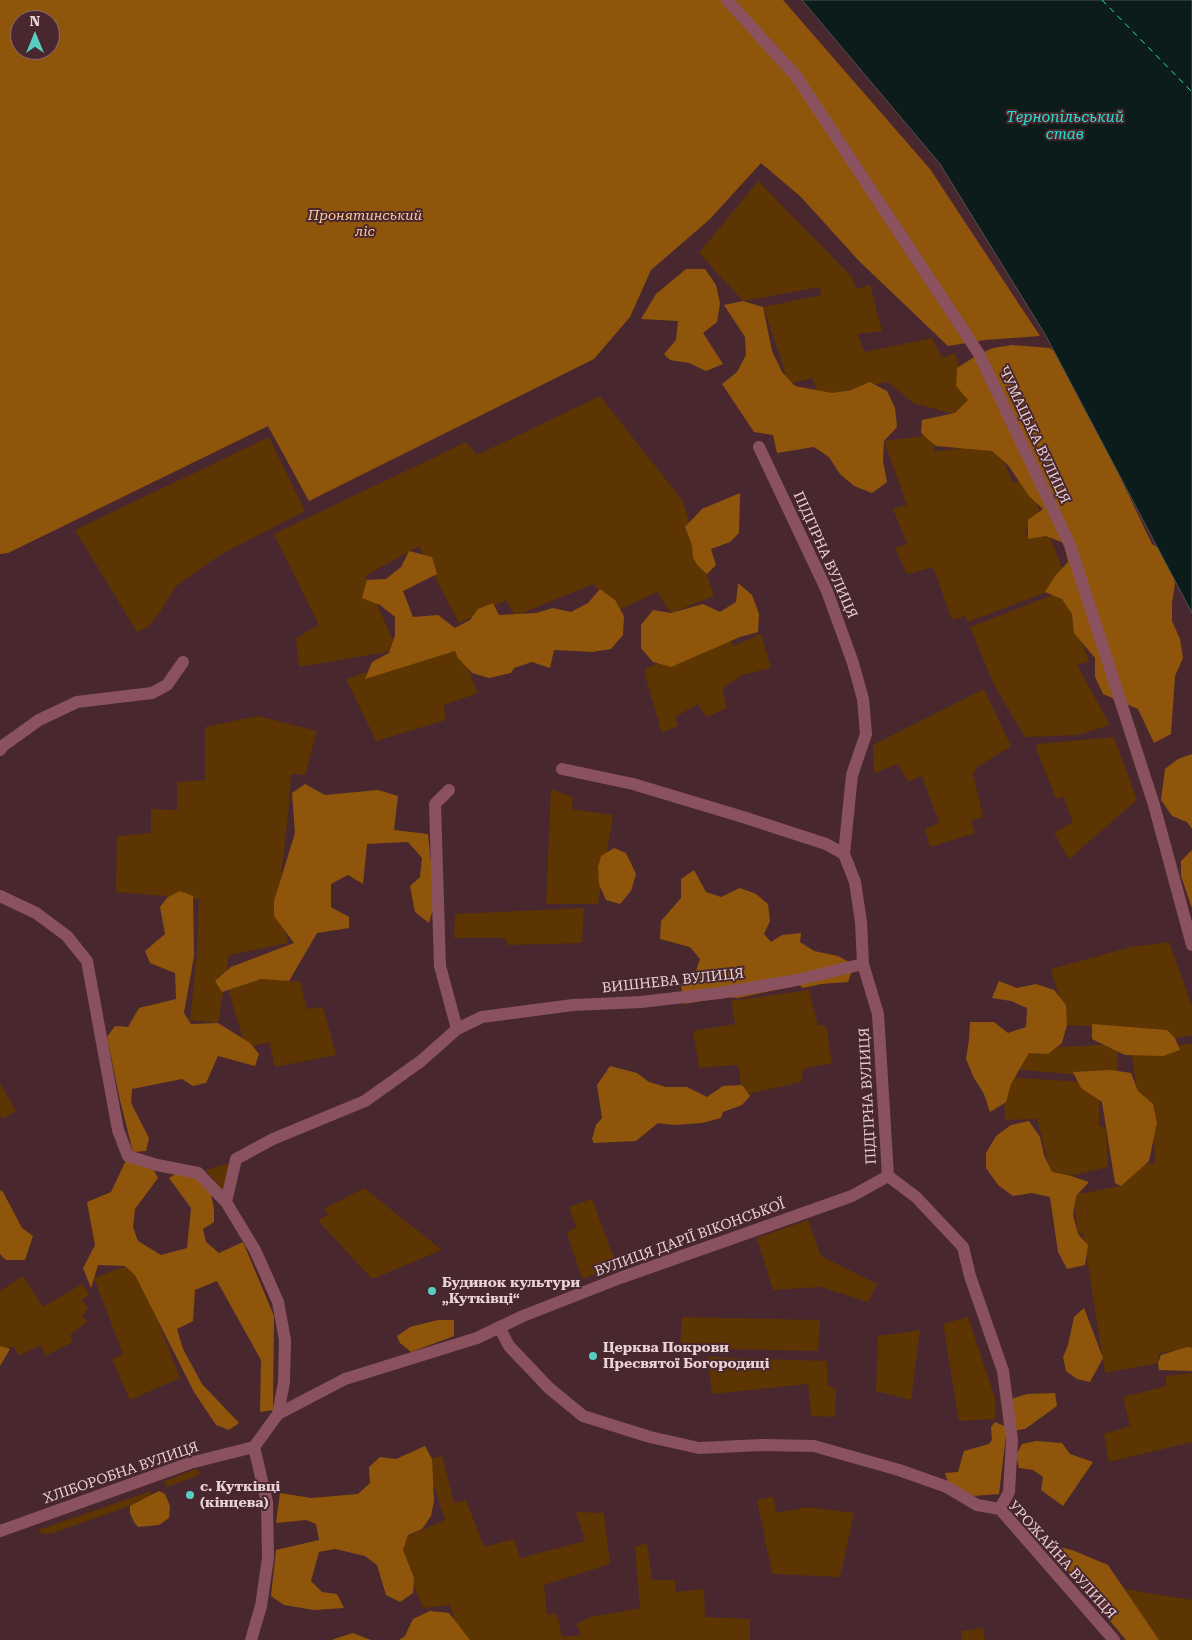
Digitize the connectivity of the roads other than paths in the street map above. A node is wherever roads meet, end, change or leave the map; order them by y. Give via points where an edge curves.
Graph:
1 (727, 0) edge
2 (759, 447) dead end
3 (183, 662) dead end
4 (0, 750) edge
5 (562, 769) dead end
6 (449, 790) dead end
7 (844, 854) junction
8 (0, 896) edge
9 (1192, 945) edge
10 (863, 964) junction
11 (457, 1029) junction
12 (888, 1176) junction
13 (226, 1202) junction
14 (499, 1327) junction
15 (278, 1414) junction
16 (254, 1447) junction
17 (1000, 1509) junction
18 (0, 1531) edge
19 (251, 1640) edge
20 (1114, 1640) edge

1 - 9 street, ЧУМАЦЬКА ВУЛИЦЯ via 796,76 979,354 1070,545 1154,805
2 - 7 street, ПІДГІРНА ВУЛИЦЯ via 828,591 863,699 866,734 852,775
3 - 4 street via 167,685 152,693 77,702 39,720
5 - 7 street via 633,784 743,817 826,844
6 - 11 street via 435,804 440,966
7 - 10 street, ПІДГІРНА ВУЛИЦЯ via 855,882
8 - 13 street via 36,913 66,936 87,961 116,1120 128,1156 198,1173
10 - 11 street, ВИШНЕВА ВУЛИЦЯ via 792,981 720,993 641,1002 573,1005 482,1017
10 - 12 street, ПІДГІРНА ВУЛИЦЯ via 878,1014
11 - 13 street, ВИШНЕВА ВУЛИЦЯ via 421,1061 365,1101 236,1158
12 - 14 street, ВУЛИЦЯ ДАРІЇ ВІКОНСЬКОЇ via 852,1196 620,1278
12 - 17 street, ПІДГІРНА ВУЛИЦЯ via 916,1196 963,1247 1003,1371 1012,1440 1009,1492
13 - 15 street via 256,1250 278,1302 285,1340 284,1382
14 - 15 street, ВУЛИЦЯ ДАРІЇ ВІКОНСЬКОЇ via 476,1338 345,1379
14 - 17 street, УРОЖАЙНА ВУЛИЦЯ via 510,1346 549,1388 583,1416 699,1448 814,1446 907,1473 946,1487 977,1505
15 - 16 street
16 - 18 street, ХЛІБОРОБНА ВУЛИЦЯ via 190,1463
16 - 19 street via 267,1502 268,1558 261,1606
17 - 20 street, УРОЖАЙНА ВУЛИЦЯ

